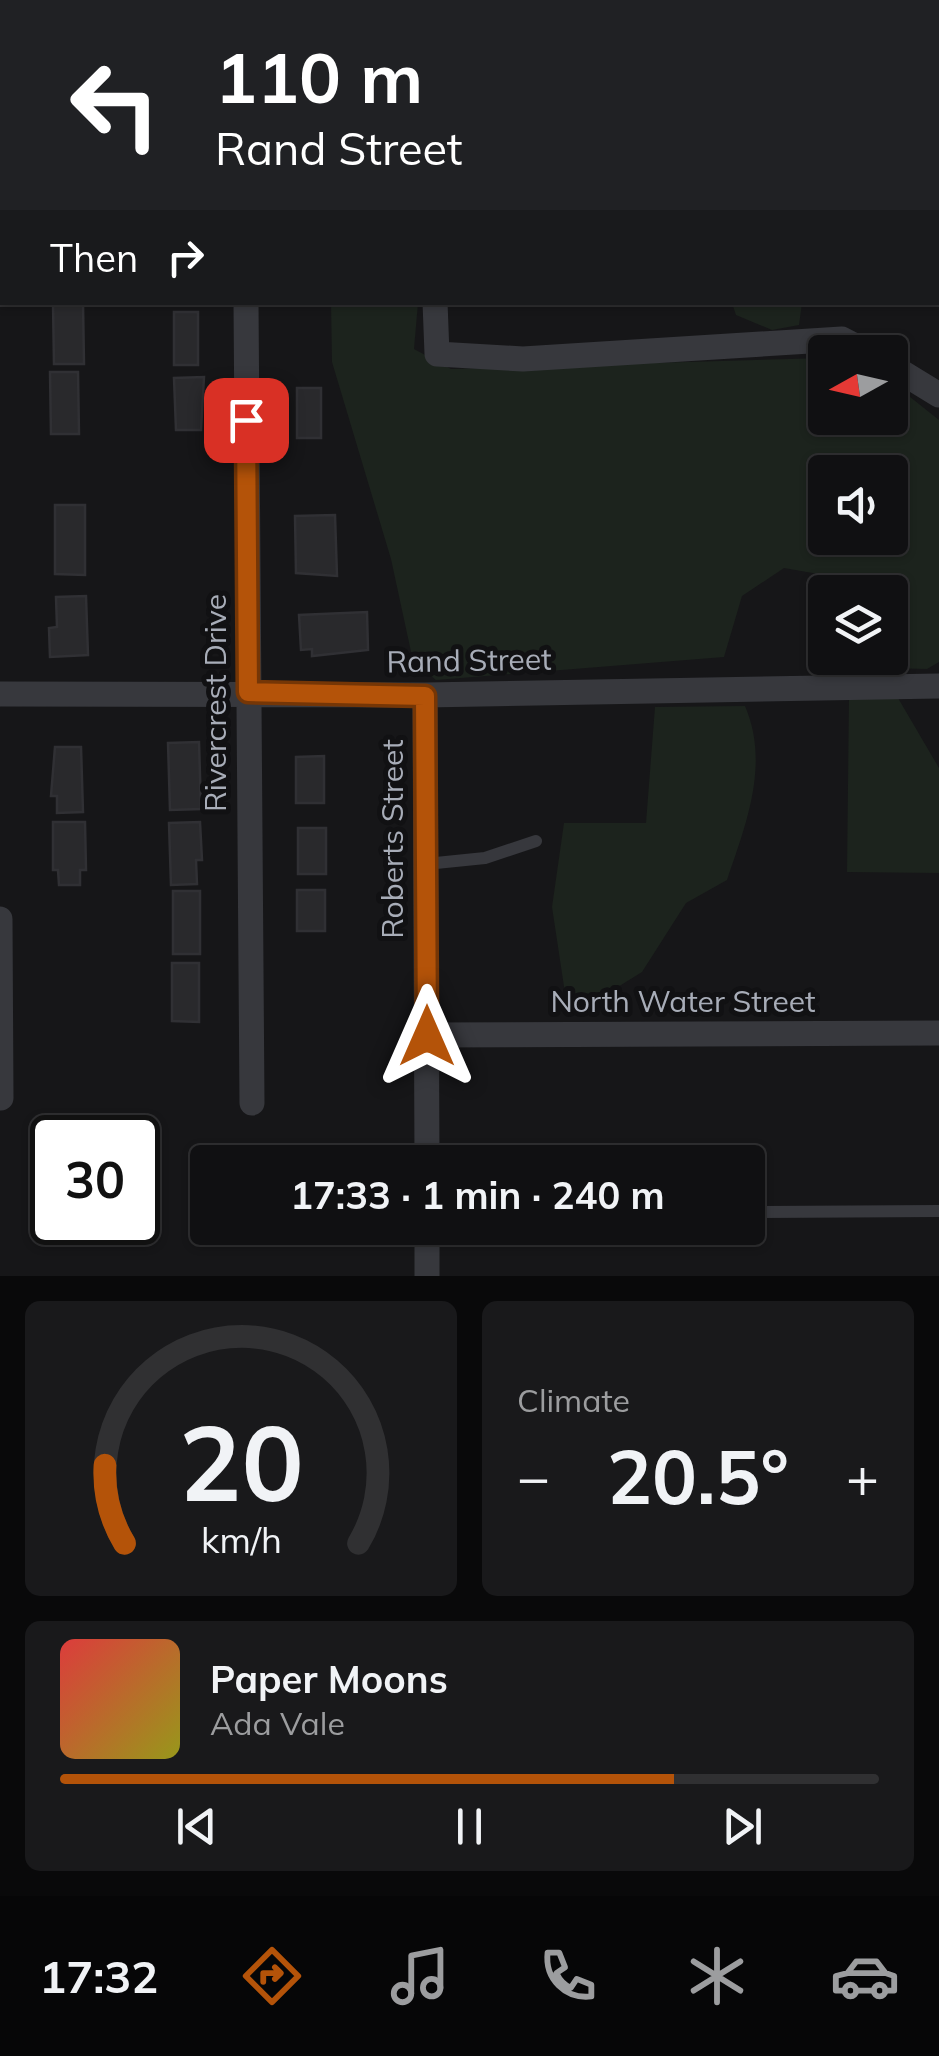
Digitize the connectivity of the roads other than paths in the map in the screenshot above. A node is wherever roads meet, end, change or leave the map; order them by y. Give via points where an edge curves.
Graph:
1 (246, 305) edge
2 (435, 305) edge
3 (808, 341) edge
4 (908, 377) edge
5 (939, 395) edge
6 (939, 686) edge
7 (248, 692) junction
8 (0, 694) edge
9 (425, 696) junction
10 (536, 841) dead end
11 (426, 864) junction
12 (0, 919) edge
13 (939, 1033) edge
14 (427, 1036) junction
15 (1, 1098) edge
16 (252, 1103) dead end
17 (427, 1145) edge
18 (939, 1211) edge
19 (765, 1212) edge
20 (427, 1245) edge
21 (426, 1276) edge

1 - 7 street, Rivercrest Drive
2 - 3 street via 437,354 523,359
4 - 5 street
6 - 9 street, Rand Street
7 - 8 street, Rand Street
7 - 9 street, Rand Street
7 - 16 street, Rivercrest Drive
9 - 11 street, Roberts Street
10 - 11 lane via 485,858
11 - 14 street, Roberts Street
12 - 15 street
13 - 14 street, North Water Street
14 - 17 street, Roberts Street
18 - 19 lane
20 - 21 street

